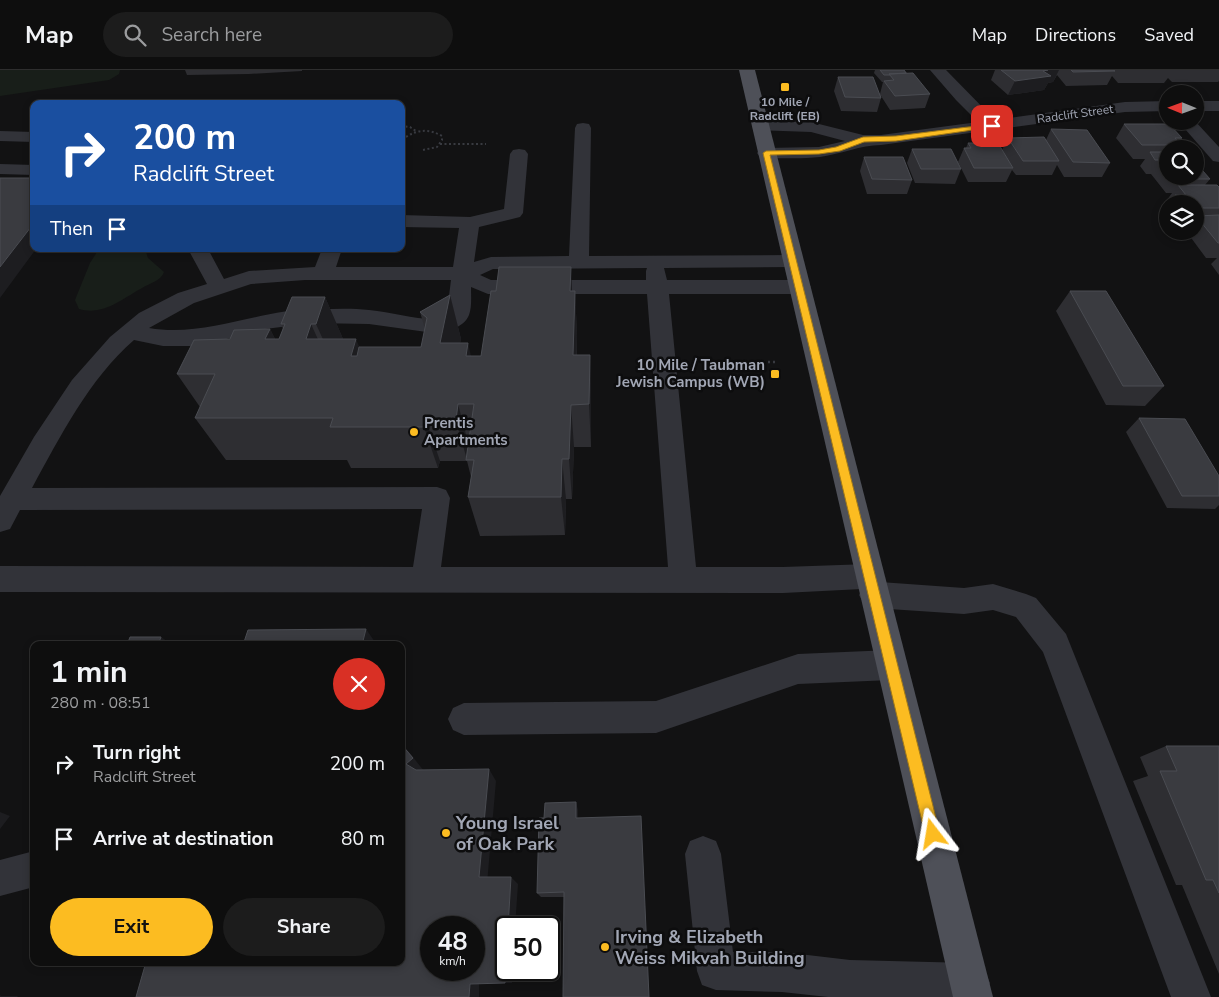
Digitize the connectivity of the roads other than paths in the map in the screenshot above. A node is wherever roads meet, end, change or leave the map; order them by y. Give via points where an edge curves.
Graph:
1 (747, 70) edge
2 (938, 70) edge
3 (1159, 106) edge
4 (1204, 106) edge
5 (1219, 106) edge
6 (760, 126) junction
7 (992, 126) junction
8 (583, 128) dead end
9 (1194, 130) edge
10 (0, 136) edge
11 (30, 137) edge
12 (863, 140) junction
13 (766, 153) junction
14 (519, 154) dead end
15 (1219, 157) edge
16 (0, 170) edge
17 (30, 170) edge
18 (405, 221) edge
19 (470, 223) junction
20 (200, 252) edge
21 (331, 252) edge
22 (793, 261) junction
23 (579, 262) junction
24 (656, 262) junction
25 (324, 273) junction
26 (462, 274) junction
27 (658, 287) junction
28 (800, 287) junction
29 (219, 288) junction
30 (443, 325) junction
31 (130, 332) junction
32 (213, 335) junction
33 (422, 343) edge
34 (255, 347) edge
35 (6, 510) edge
36 (0, 579) edge
37 (425, 580) junction
38 (683, 580) junction
39 (872, 585) junction
40 (891, 665) junction
41 (464, 719) dead end
42 (703, 854) dead end
43 (30, 871) edge
44 (0, 878) edge
45 (971, 990) edge
46 (1191, 997) edge

1 - 6 main road
2 - 7 street
3 - 7 street, Radclift Street via 1125,107
4 - 5 street
6 - 12 street, Radclift Street via 811,127
6 - 13 main road
7 - 12 street, Radclift Street
8 - 23 street
9 - 15 street
10 - 11 street
12 - 13 street, Radclift Street via 828,151
13 - 22 main road
14 - 19 street via 513,213
16 - 17 street
18 - 19 street
19 - 26 street
20 - 29 street
21 - 25 street
22 - 24 street
22 - 28 main road
23 - 24 street
23 - 26 street via 491,263
24 - 27 street
25 - 26 street
25 - 29 street via 249,278
26 - 27 street via 488,287
26 - 30 street via 458,315
27 - 28 street
27 - 38 street
28 - 39 main road
29 - 31 street via 186,298 147,318
30 - 32 street via 369,316 313,316 257,323
30 - 33 street
31 - 32 street via 163,338
31 - 35 street via 80,386
32 - 34 street
35 - 37 street via 437,498
36 - 37 street
37 - 38 street
38 - 39 street via 784,580
39 - 40 main road
39 - 46 street via 964,601 993,597 1026,607 1032,614 1055,644
40 - 41 street via 798,669 656,717
40 - 45 main road
42 - 45 street via 716,970 782,972
43 - 44 street

